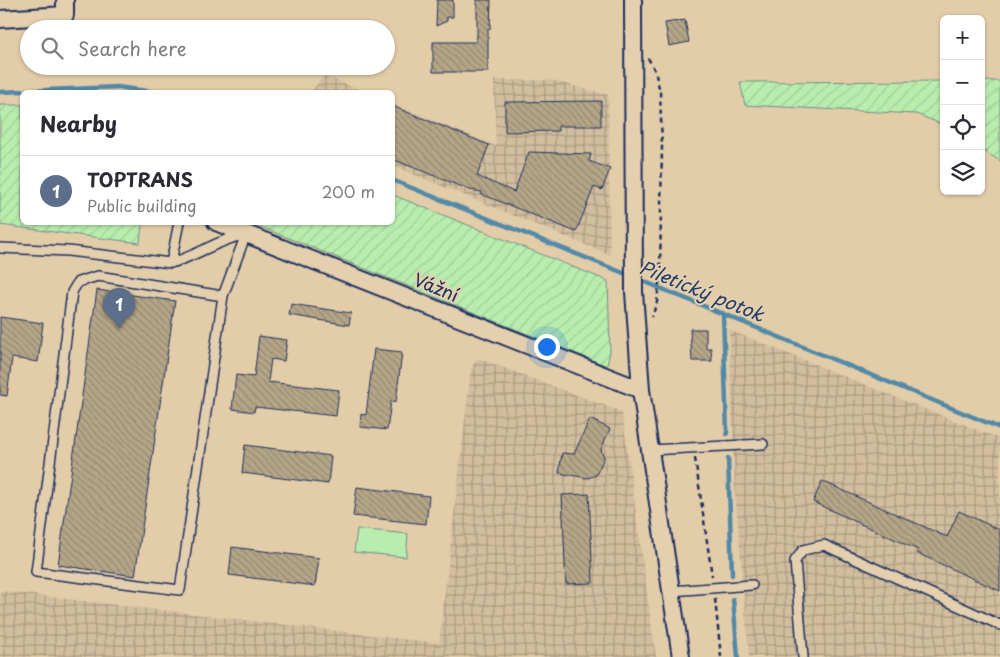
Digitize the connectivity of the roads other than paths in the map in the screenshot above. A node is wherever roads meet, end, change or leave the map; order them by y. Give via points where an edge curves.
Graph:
1 (65, 0) edge
2 (633, 0) edge
3 (0, 19) edge
4 (178, 225) edge
5 (224, 225) edge
6 (246, 234) junction
7 (0, 248) edge
8 (172, 263) junction
9 (223, 296) junction
10 (641, 390) junction
11 (763, 444) dead end
12 (650, 450) junction
13 (752, 585) dead end
14 (671, 590) junction
15 (1000, 625) edge
16 (680, 657) edge
17 (803, 657) edge

1 - 3 street via 65,15
2 - 10 street via 634,292
4 - 8 lane
5 - 6 street, Vážní
6 - 8 lane via 231,237 195,256
6 - 9 lane
6 - 10 street, Vážní
7 - 8 lane via 68,251
9 - 9 lane via 180,590 36,572 72,292 78,282 98,276
10 - 12 street
11 - 12 lane
12 - 14 street
13 - 14 lane
14 - 16 street
15 - 17 lane via 824,545 803,550 795,561

